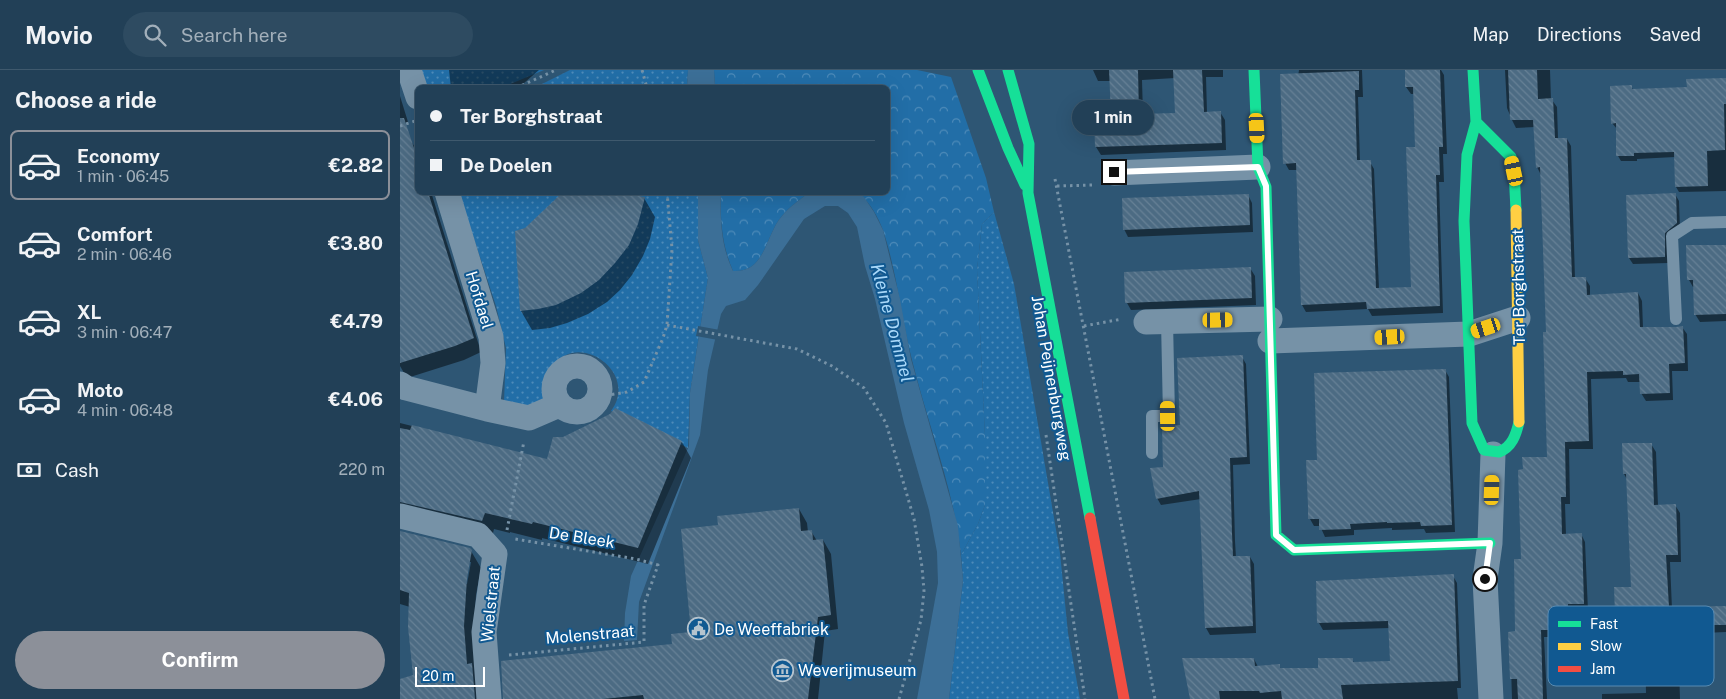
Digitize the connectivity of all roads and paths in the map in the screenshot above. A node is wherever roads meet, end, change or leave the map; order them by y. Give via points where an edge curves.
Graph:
1 (410, 70) edge
2 (556, 70) edge
3 (642, 70) edge
4 (978, 70) edge
5 (1008, 70) edge
6 (1254, 70) edge
7 (1473, 70) edge
8 (523, 85) edge
9 (646, 85) edge
10 (415, 87) edge
11 (415, 121) edge
12 (1476, 122) junction
13 (400, 126) edge
14 (1258, 167) junction
15 (1114, 172) dead end
16 (1055, 176) dead end
17 (1028, 193) junction
18 (448, 195) edge
19 (666, 195) edge
20 (1726, 222) edge
21 (1518, 318) junction
22 (1676, 318) dead end
23 (1146, 321) junction
24 (667, 325) junction
25 (1084, 326) junction
26 (1270, 330) junction
27 (1469, 334) junction
28 (400, 384) edge
29 (599, 394) junction
30 (559, 405) junction
31 (486, 409) junction
32 (528, 418) junction
33 (1045, 431) dead end
34 (1152, 453) dead end
35 (1493, 454) junction
36 (400, 516) edge
37 (497, 543) junction
38 (1490, 543) junction
39 (654, 564) joint
40 (486, 657) junction
41 (898, 676) dead end
42 (906, 676) junction
43 (489, 699) edge
44 (899, 699) edge
45 (1085, 699) edge
46 (1124, 699) edge
47 (1156, 699) edge
48 (1491, 699) edge

1 - 10 street
2 - 8 path
3 - 9 path
4 - 17 street, Johan Peijnenburgweg
5 - 17 street, Johan Peijnenburgweg via 1029,144
6 - 14 street
7 - 12 street
11 - 13 path
12 - 21 street, Ter Borghstraat via 1511,157 1517,220
12 - 27 street via 1467,155 1464,221
14 - 15 street
14 - 26 street via 1266,186
16 - 25 path
17 - 46 street, Johan Peijnenburgweg
18 - 31 street, Hofdael via 491,337 493,363
19 - 24 path via 672,249
20 - 22 lane via 1692,223 1672,236
21 - 27 street
21 - 35 street, Ter Borghstraat via 1520,419 1515,438 1506,450
23 - 25 path
23 - 26 street
23 - 34 lane via 1168,416 1152,416
24 - 29 path via 644,382 627,392
24 - 42 path via 797,349 832,366 864,388 886,423 914,519 922,567 921,620
25 - 47 path
26 - 27 street
26 - 38 street via 1276,535 1294,550
27 - 35 street via 1472,423 1484,450
28 - 31 street
29 - 30 street via 593,406 582,412 570,412
29 - 30 street via 594,374 576,366 558,375 554,396
30 - 32 street
31 - 32 street
32 - 37 path
33 - 45 path, Johan Peijnenburgweg
35 - 38 street
36 - 37 street, Wielstraat via 478,535
37 - 39 path, De Bleek via 636,558
37 - 40 street, Wielstraat via 484,632
38 - 48 street via 1485,579
39 - 40 path, Molenstraat via 658,565 644,605 644,642
40 - 43 street, Wielstraat
41 - 42 path
42 - 44 path

